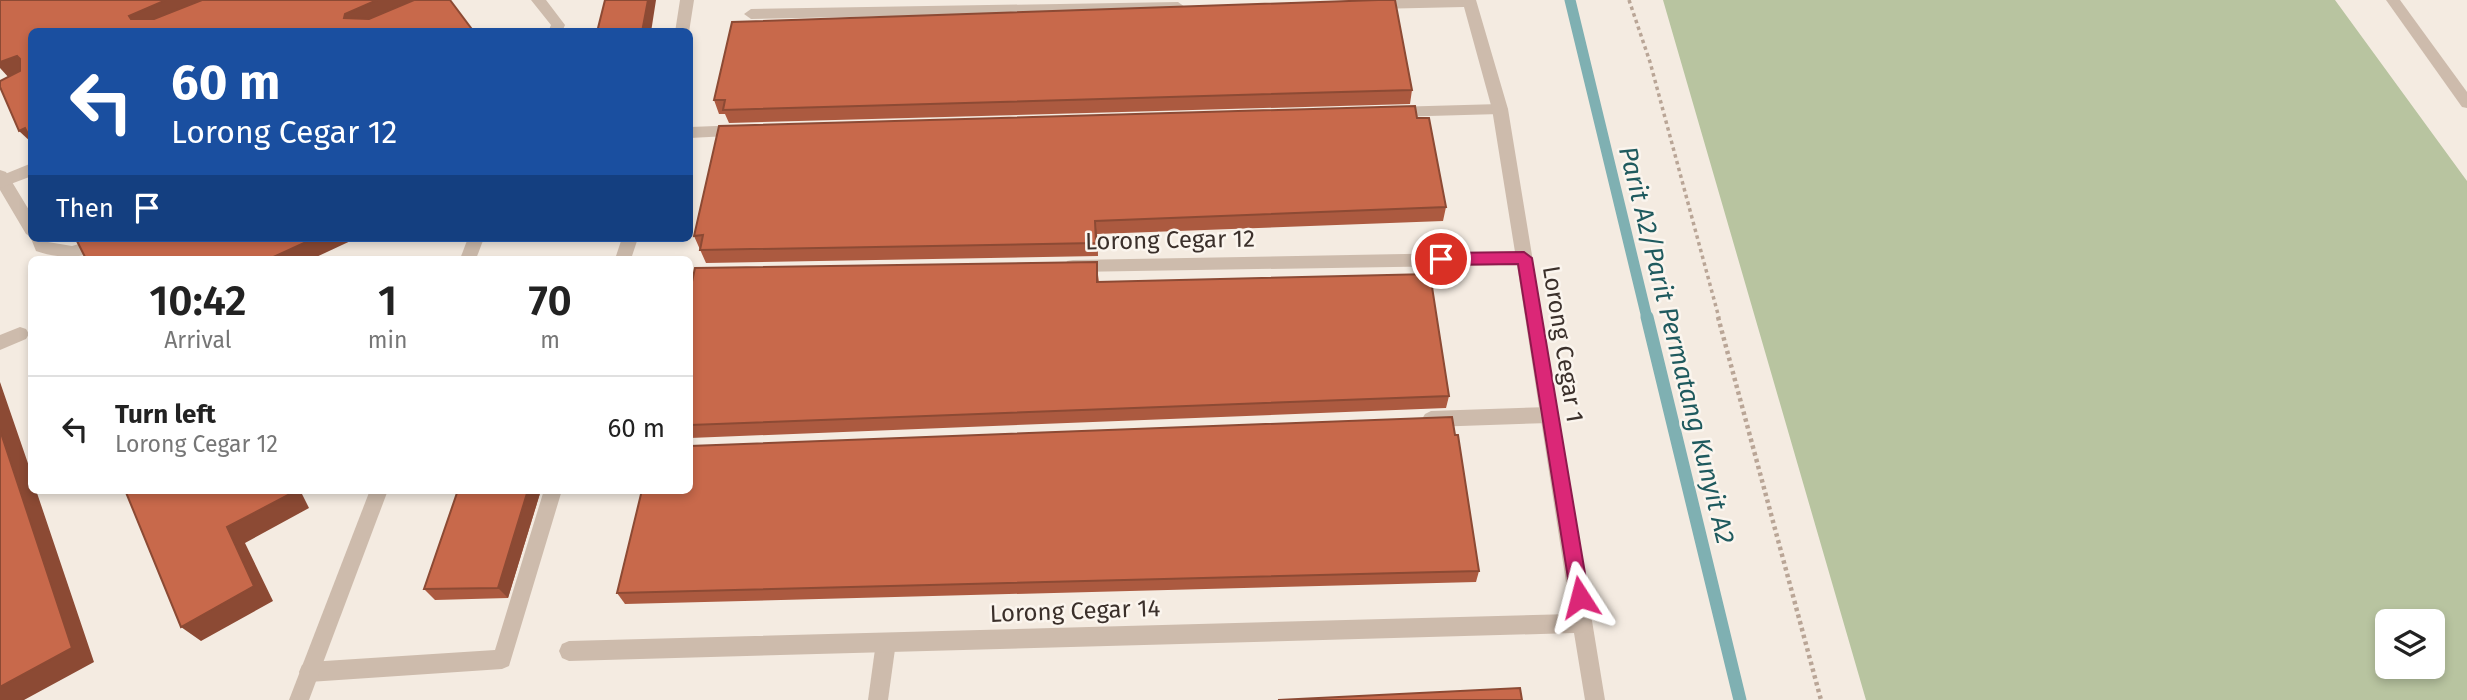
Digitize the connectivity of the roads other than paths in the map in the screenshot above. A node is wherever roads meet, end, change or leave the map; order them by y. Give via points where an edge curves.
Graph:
1 (538, 0) edge
2 (687, 0) edge
3 (2393, 0) edge
4 (1469, 1) edge
5 (1358, 4) edge
6 (1193, 7) edge
7 (751, 14) dead end
8 (557, 28) edge
9 (683, 28) edge
10 (2467, 103) edge
11 (1500, 109) junction
12 (1374, 113) edge
13 (759, 131) edge
14 (693, 133) edge
15 (28, 170) edge
16 (1, 180) edge
17 (28, 224) edge
18 (39, 242) edge
19 (107, 242) edge
20 (1524, 258) junction
21 (1051, 266) edge
22 (20, 334) dead end
23 (0, 343) edge
24 (1550, 415) junction
25 (1411, 420) edge
26 (377, 494) edge
27 (552, 494) edge
28 (1584, 623) junction
29 (886, 642) junction
30 (569, 651) dead end
31 (309, 672) junction
32 (299, 700) edge
33 (878, 700) edge
34 (1595, 700) edge

1 - 8 street
2 - 9 street
3 - 10 street
4 - 5 street
4 - 11 street, Lorong Cegar 1
6 - 7 street
11 - 12 street
11 - 20 street, Lorong Cegar 1
13 - 14 street
15 - 16 street
16 - 17 street
18 - 19 street via 65,254
20 - 21 street, Lorong Cegar 12
20 - 24 street, Lorong Cegar 1
22 - 23 street
24 - 25 street
24 - 28 street, Lorong Cegar 1
26 - 31 street
27 - 31 street via 502,659
28 - 29 street, Lorong Cegar 14
28 - 34 street, Lorong Cegar 1
29 - 30 street, Lorong Cegar 14
29 - 33 street
31 - 32 street

